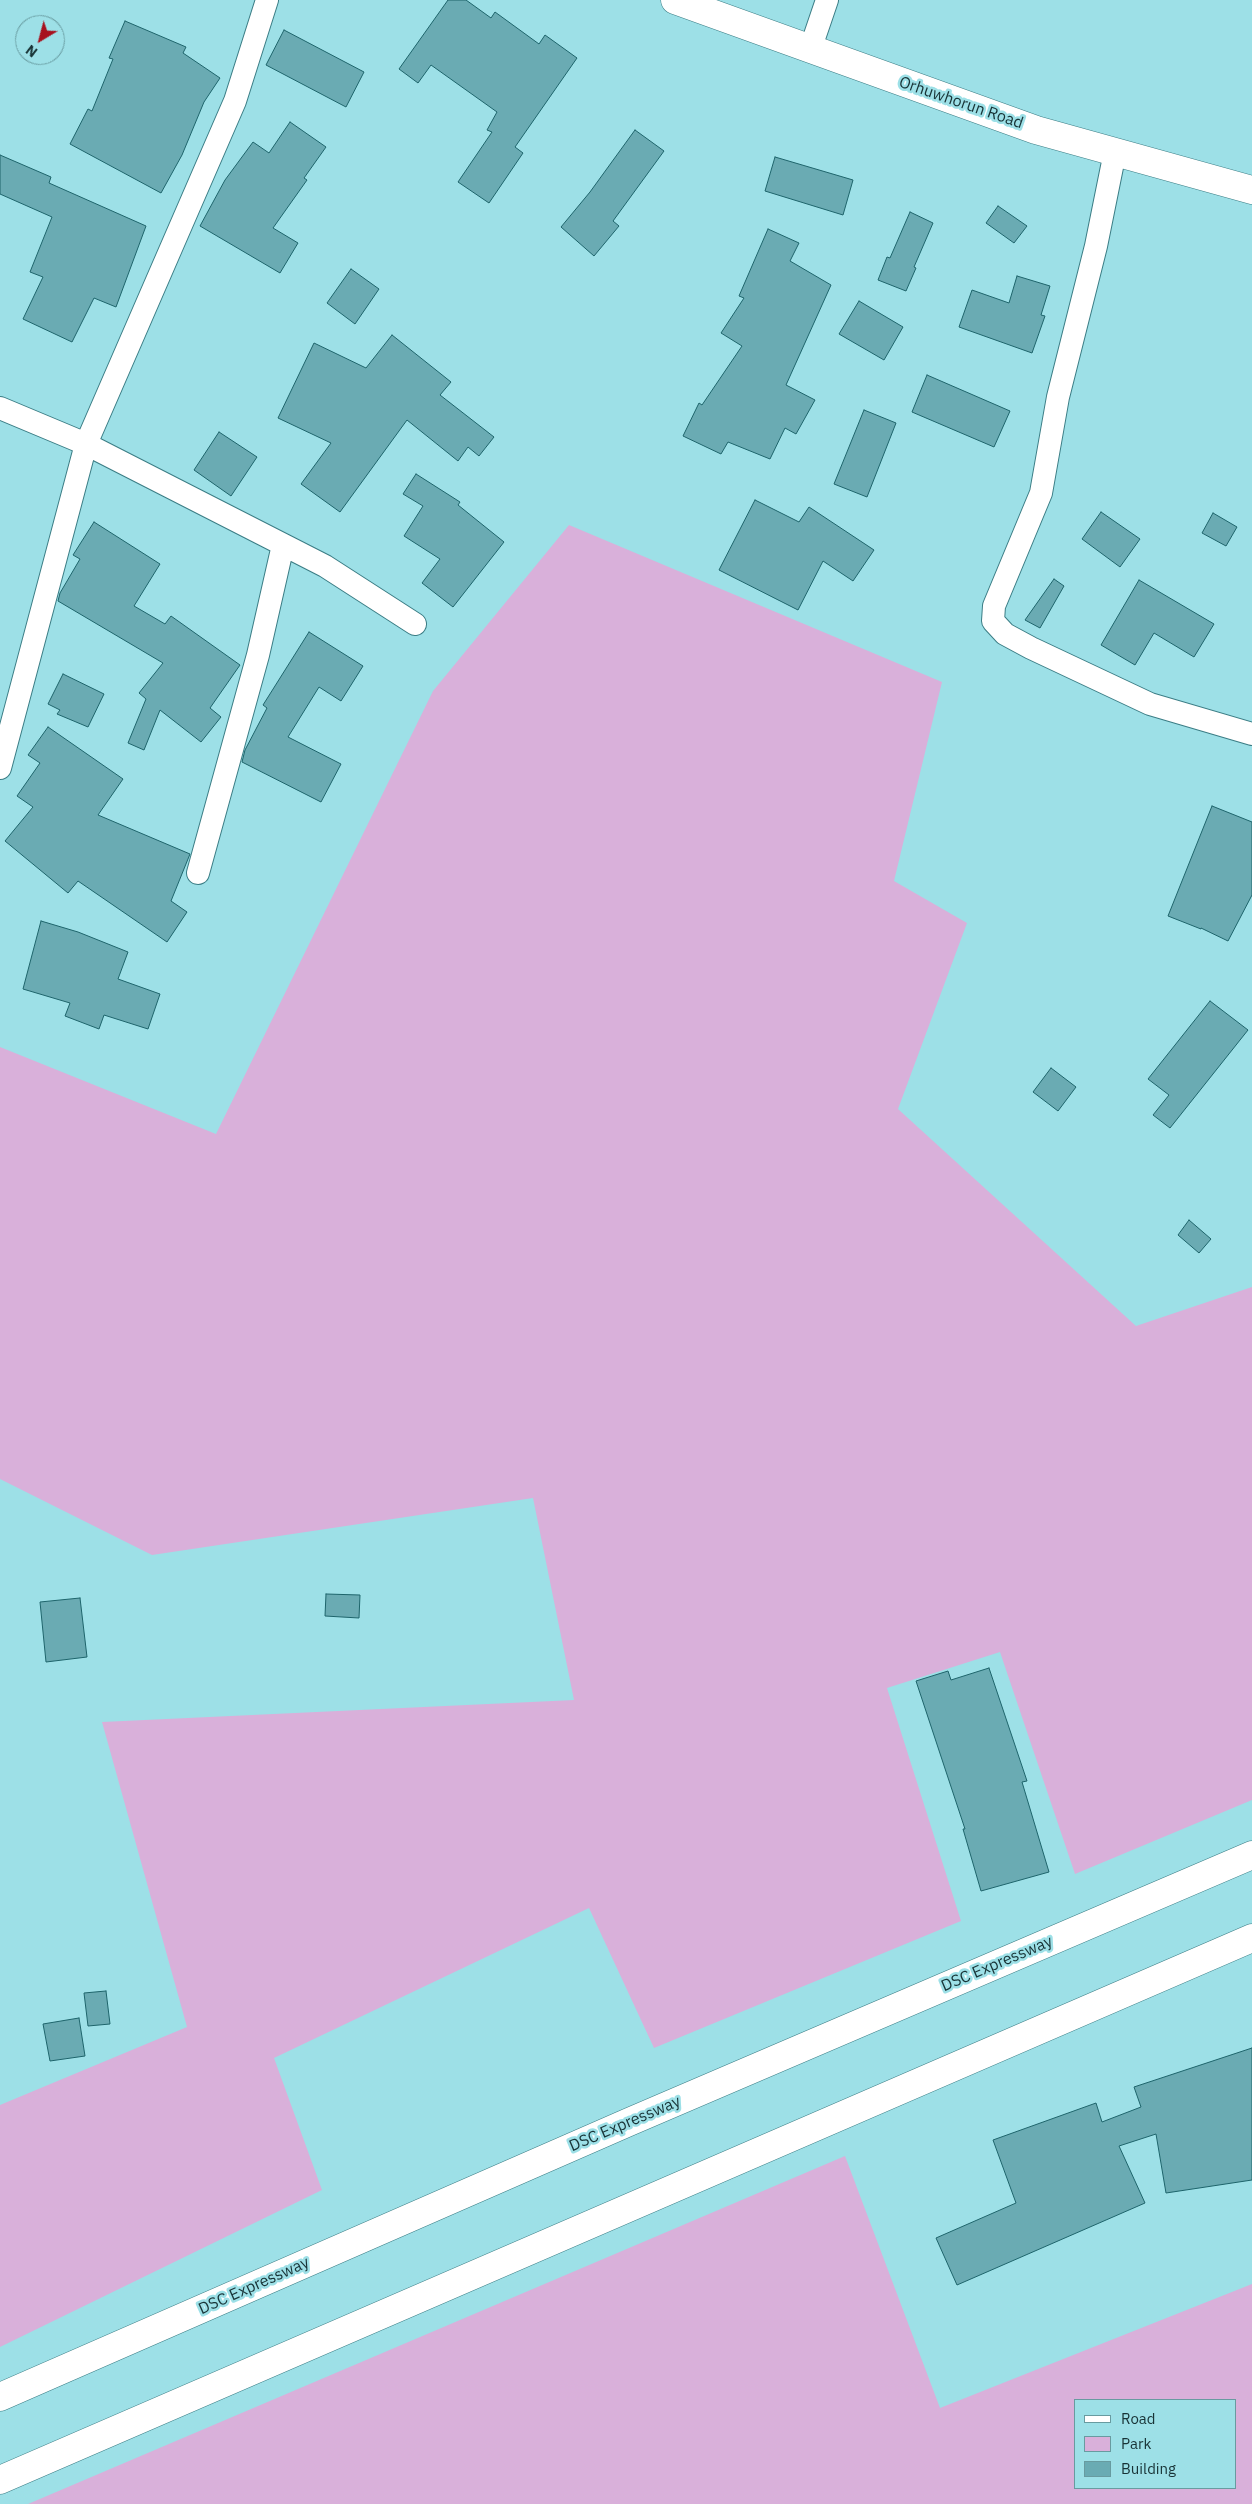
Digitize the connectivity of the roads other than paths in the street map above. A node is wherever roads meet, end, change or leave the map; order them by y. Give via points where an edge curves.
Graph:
1 (267, 0) edge
2 (675, 0) edge
3 (828, 0) edge
4 (810, 50) junction
5 (1115, 152) junction
6 (1252, 190) edge
7 (0, 408) edge
8 (86, 444) junction
9 (282, 545) junction
10 (415, 624) dead end
11 (1252, 734) edge
12 (0, 768) edge
13 (198, 873) dead end
14 (1252, 1855) edge
15 (1252, 1938) edge
16 (0, 2397) edge
17 (0, 2480) edge

1 - 8 street via 235,101
2 - 4 main road, Orhuwhorun Road
3 - 4 street
4 - 5 main road, Orhuwhorun Road via 1036,130
5 - 6 main road, Orhuwhorun Road
5 - 11 street via 1096,246 1058,397 1041,493 994,606 993,621 1005,634 1031,648 1150,704
7 - 8 street
8 - 9 street
8 - 12 street
9 - 10 street via 325,566
9 - 13 street via 258,655
14 - 16 main road, DSC Expressway via 628,2122
15 - 17 main road

